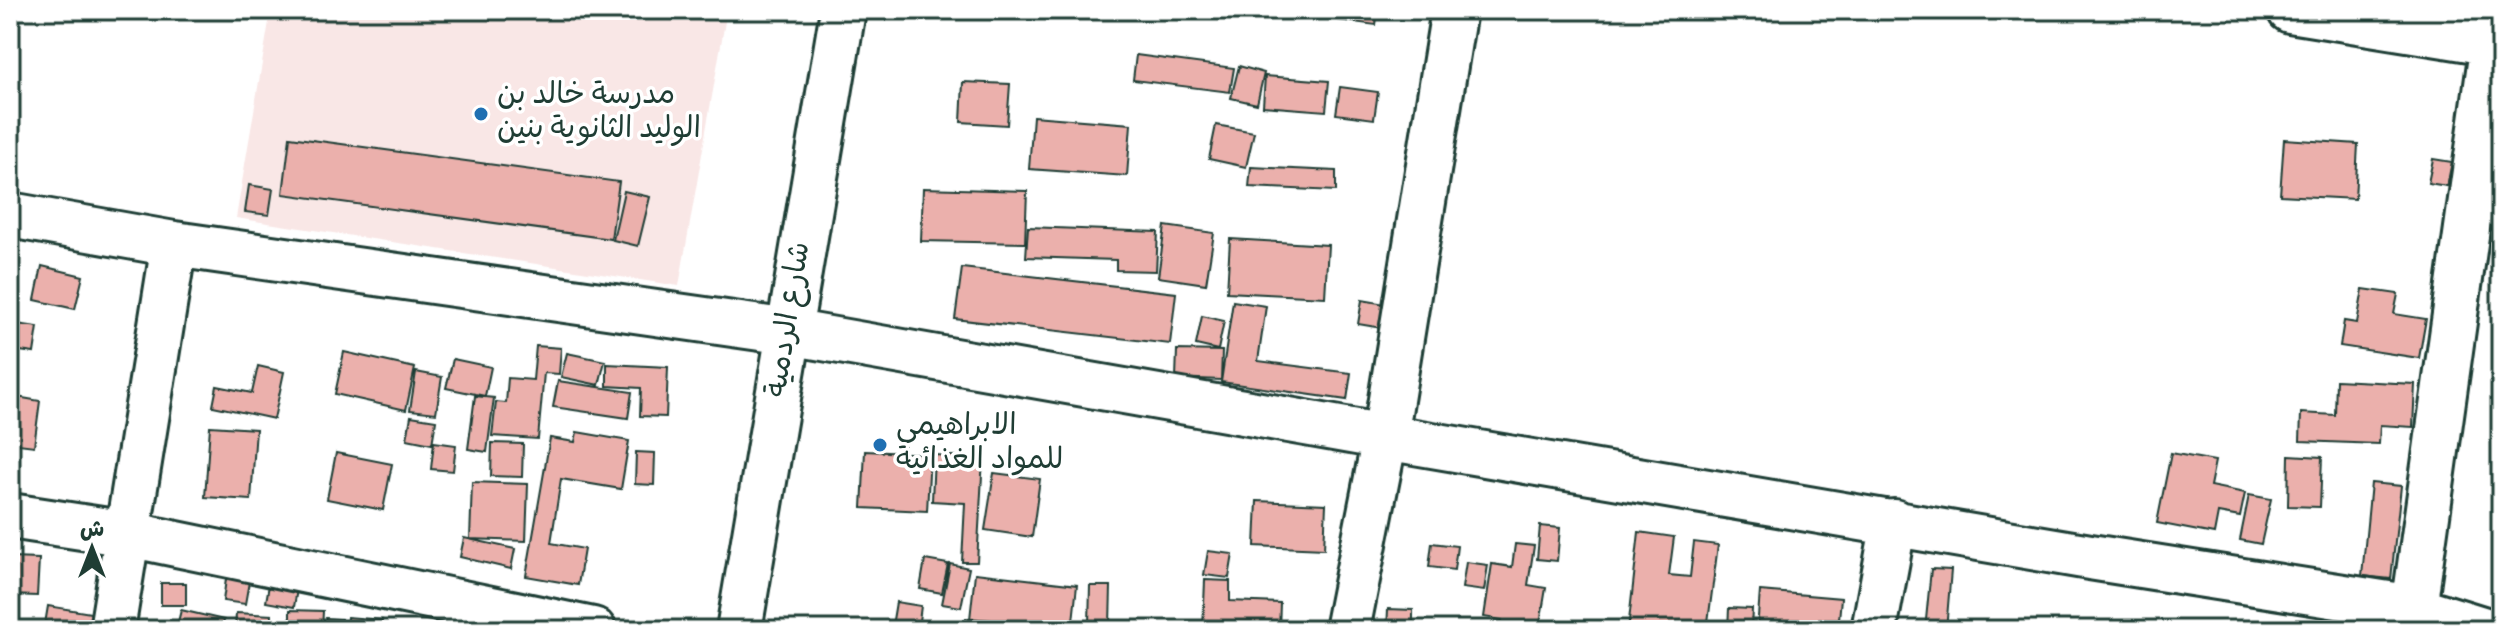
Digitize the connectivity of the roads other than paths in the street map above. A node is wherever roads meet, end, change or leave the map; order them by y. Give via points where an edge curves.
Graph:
1 (843, 10) edge
2 (1454, 10) edge
3 (2290, 10) edge
4 (2497, 43) edge
5 (10, 215) edge
6 (174, 244) junction
7 (789, 332) junction
8 (1385, 437) junction
9 (10, 516) edge
10 (1894, 522) junction
11 (128, 534) junction
12 (2413, 619) edge
13 (112, 630) edge
14 (593, 630) edge
15 (739, 630) edge
16 (1347, 630) edge
17 (1874, 630) edge
18 (2485, 630) edge

1 - 7 street, شارع الردمية
2 - 8 street
3 - 4 street
4 - 12 street
5 - 6 street
6 - 7 street
6 - 11 street
7 - 8 street
7 - 15 street, شارع الردمية
8 - 10 street
8 - 16 street
9 - 11 street
10 - 12 street
10 - 17 street
11 - 13 street
11 - 14 street
12 - 18 street

